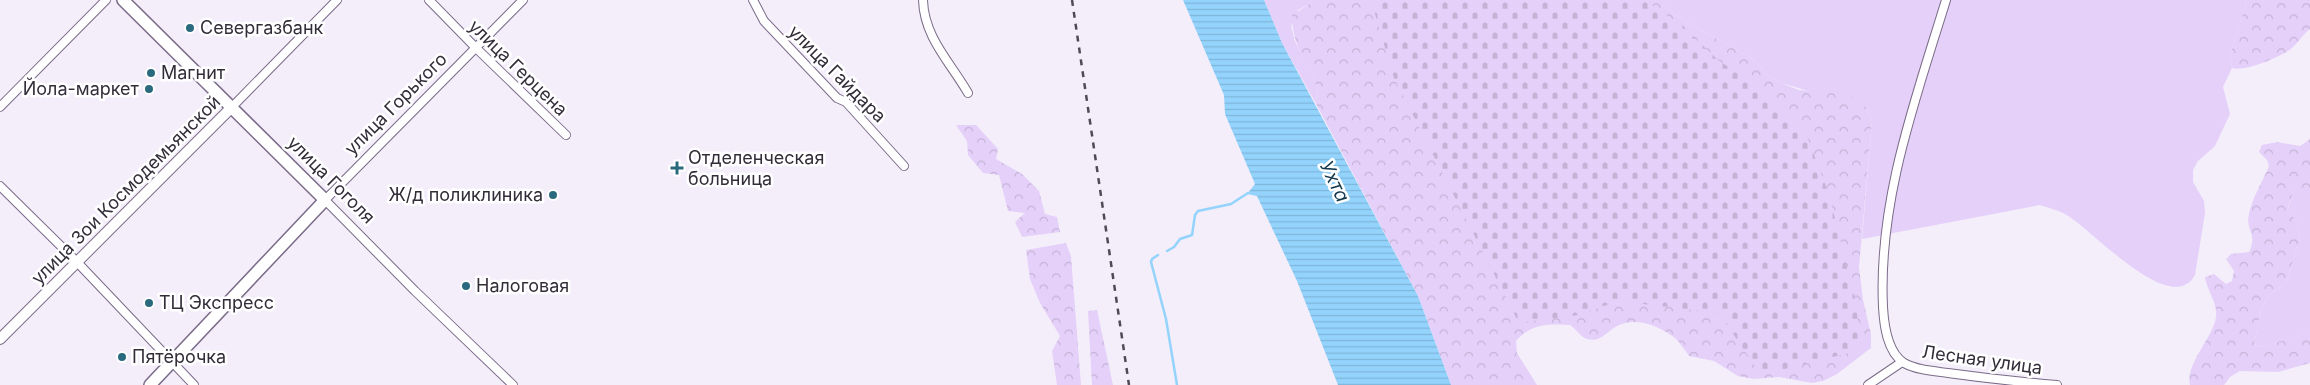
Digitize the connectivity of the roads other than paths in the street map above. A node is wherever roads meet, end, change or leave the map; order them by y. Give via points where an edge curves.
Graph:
1 (106, 0) edge
2 (123, 0) edge
3 (337, 0) edge
4 (429, 0) edge
5 (523, 0) edge
6 (753, 0) edge
7 (924, 0) edge
8 (1946, 0) edge
9 (476, 48) junction
10 (968, 93) dead end
11 (233, 106) junction
12 (0, 107) edge
13 (566, 135) dead end
14 (904, 166) dead end
15 (0, 186) edge
16 (325, 200) junction
17 (76, 261) junction
18 (0, 339) edge
19 (1902, 362) junction
20 (172, 364) junction
21 (2000, 383) edge
22 (150, 385) edge
23 (194, 385) edge
24 (513, 385) edge
25 (1868, 385) edge
26 (2057, 385) edge

1 - 12 street
2 - 11 main road, улица Гоголя
3 - 11 street, улица Зои Космодемьянской
4 - 9 street, улица Герцена
5 - 9 street, улица Горького
6 - 14 street, улица Гайдара via 764,21 837,98 846,102
7 - 10 street via 930,36
8 - 19 street via 1895,176 1884,233 1884,324 1889,341
9 - 13 street, улица Герцена
9 - 16 street, улица Горького
11 - 16 main road, улица Гоголя
11 - 17 street, улица Зои Космодемьянской
15 - 17 street
16 - 20 main road, улица Горького
16 - 24 street, улица Гоголя
17 - 18 street, улица Зои Космодемьянской
17 - 20 street
19 - 21 street, Лесная улица via 1918,368
19 - 25 street
20 - 22 main road, улица Горького
20 - 23 street
21 - 26 street, Лесная улица

